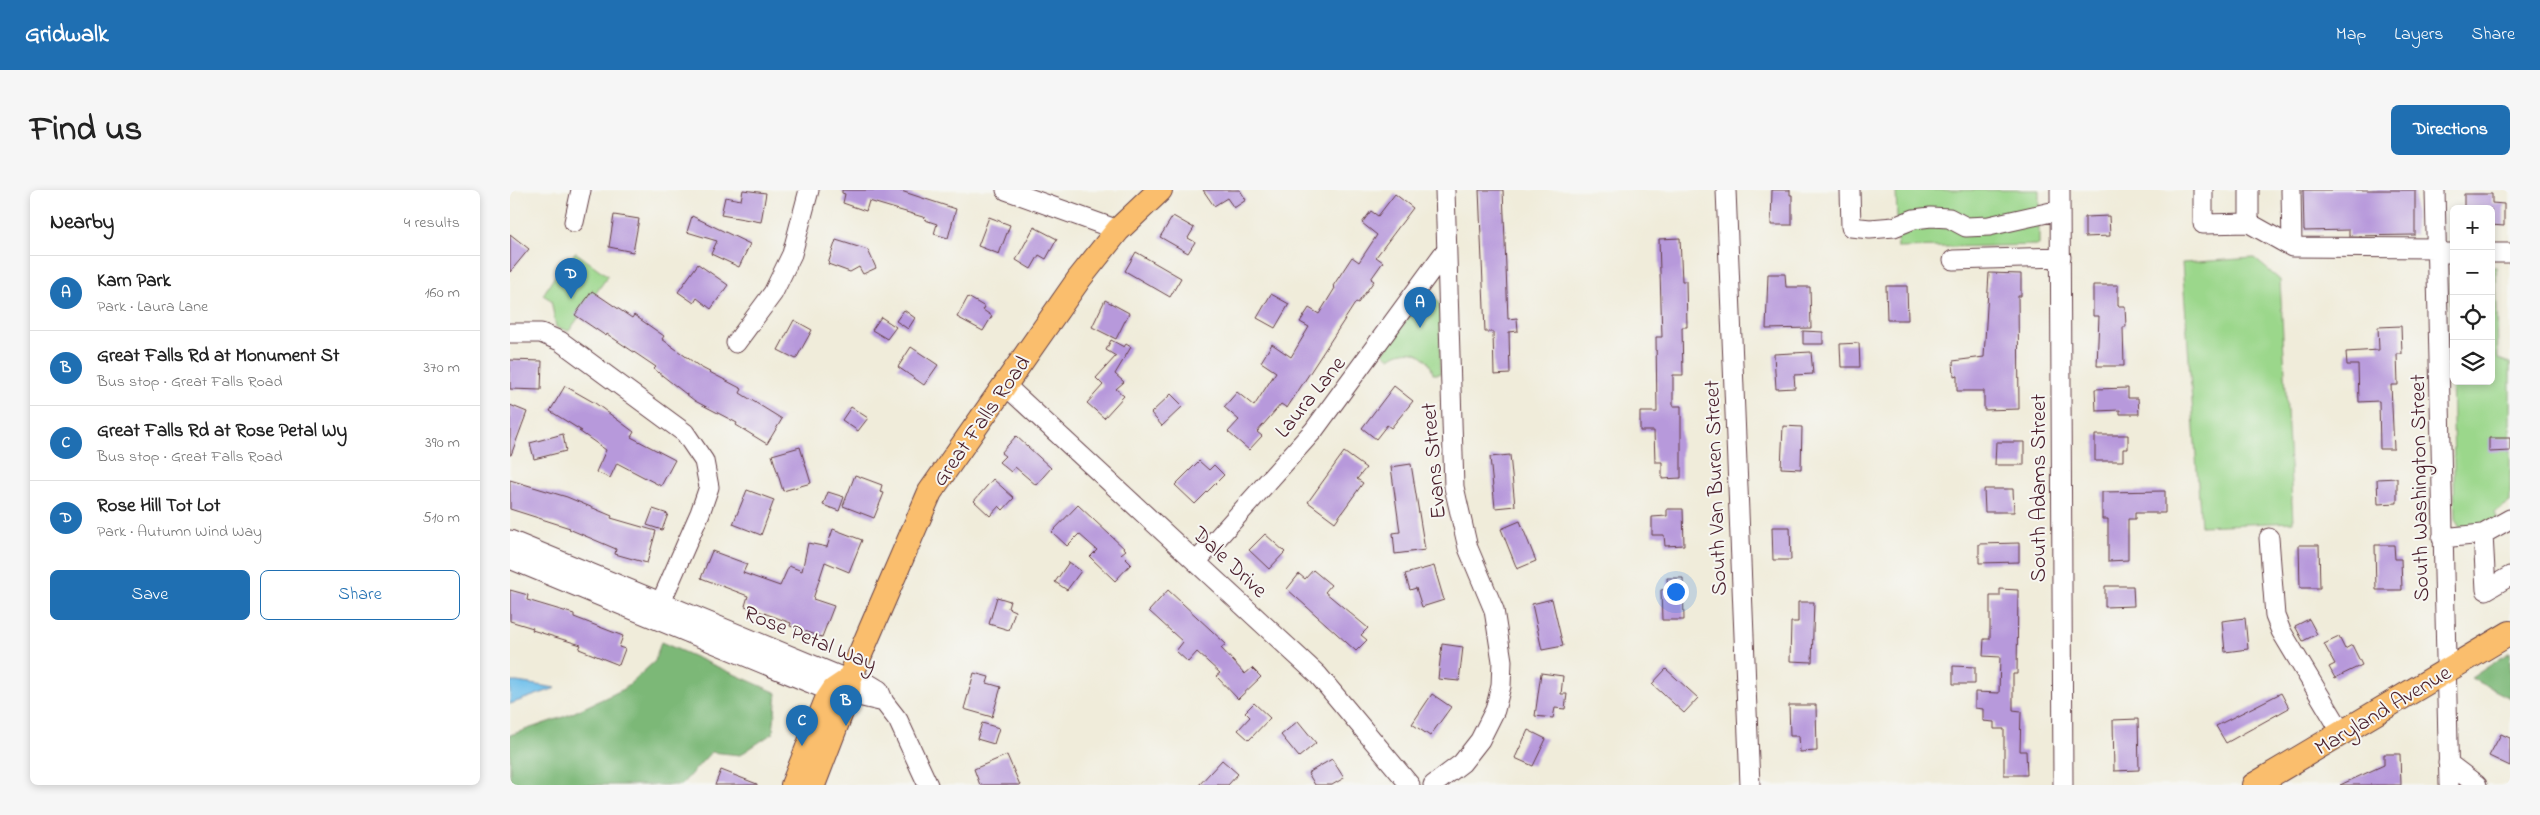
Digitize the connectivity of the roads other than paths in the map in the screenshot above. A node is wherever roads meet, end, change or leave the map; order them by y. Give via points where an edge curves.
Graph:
1 (581, 190) edge
2 (809, 190) edge
3 (1006, 190) edge
4 (1445, 190) edge
5 (1726, 190) edge
6 (1850, 190) edge
7 (2060, 190) edge
8 (2203, 190) edge
9 (2249, 190) edge
10 (2291, 190) edge
11 (2435, 190) edge
12 (1155, 192) edge
13 (2060, 210) junction
14 (574, 222) dead end
15 (2249, 223) junction
16 (1118, 230) junction
17 (2292, 247) junction
18 (1446, 250) junction
19 (2442, 251) edge
20 (2495, 253) edge
21 (2510, 253) edge
22 (2061, 257) junction
23 (1953, 260) dead end
24 (510, 333) edge
25 (736, 343) dead end
26 (1005, 385) junction
27 (2510, 519) edge
28 (2483, 534) junction
29 (2269, 538) dead end
30 (2442, 538) junction
31 (510, 540) edge
32 (510, 559) edge
33 (1197, 561) junction
34 (2510, 576) edge
35 (660, 611) junction
36 (2510, 632) edge
37 (2445, 671) junction
38 (844, 688) junction
39 (2342, 733) junction
40 (2448, 763) junction
41 (793, 785) edge
42 (813, 785) edge
43 (928, 785) edge
44 (1410, 785) edge
45 (1433, 785) edge
46 (1750, 785) edge
47 (2063, 785) edge
48 (2254, 785) edge
49 (2449, 785) edge
50 (2477, 785) edge

1 - 14 street
2 - 25 street via 792,254 773,293
3 - 16 street
4 - 18 street, Evans Street
5 - 46 street, South Van Buren Street
6 - 13 street via 1851,227 1870,229 1894,227 1914,219 1931,217 1949,218 1966,227 1989,226
7 - 13 street, South Adams Street
8 - 15 street via 2203,224
9 - 15 street
10 - 17 street
11 - 19 street, South Washington Street
12 - 16 main road, Great Falls Road
13 - 22 street, South Adams Street
15 - 17 street
16 - 26 main road, Great Falls Road via 1079,279
17 - 19 street
18 - 33 street, Laura Lane via 1314,430
18 - 45 street, Evans Street via 1454,487 1468,548 1494,610 1502,661 1501,686 1495,710 1480,740 1462,763
19 - 30 street, South Washington Street
20 - 21 street
22 - 23 street
22 - 47 street, South Adams Street
24 - 35 street via 541,333 560,341 685,433 704,461 709,487
26 - 33 street, Dale Drive
26 - 38 main road, Great Falls Road via 930,492
27 - 28 street
28 - 30 street
28 - 34 street via 2486,590
29 - 39 street via 2275,616
30 - 37 street, South Washington Street
31 - 35 street, Rose Petal Way
32 - 35 street, Rose Petal Way
33 - 44 street, Dale Drive via 1318,675
35 - 38 street, Rose Petal Way
36 - 37 main road, Maryland Avenue
37 - 39 main road, Maryland Avenue
37 - 40 street, South Washington Street
38 - 41 main road, Great Falls Road via 826,702
38 - 42 main road, Great Falls Road
38 - 43 street, Rose Petal Way via 869,684 879,690 898,720
39 - 48 main road, Maryland Avenue
40 - 49 street, South Washington Street
40 - 50 street

